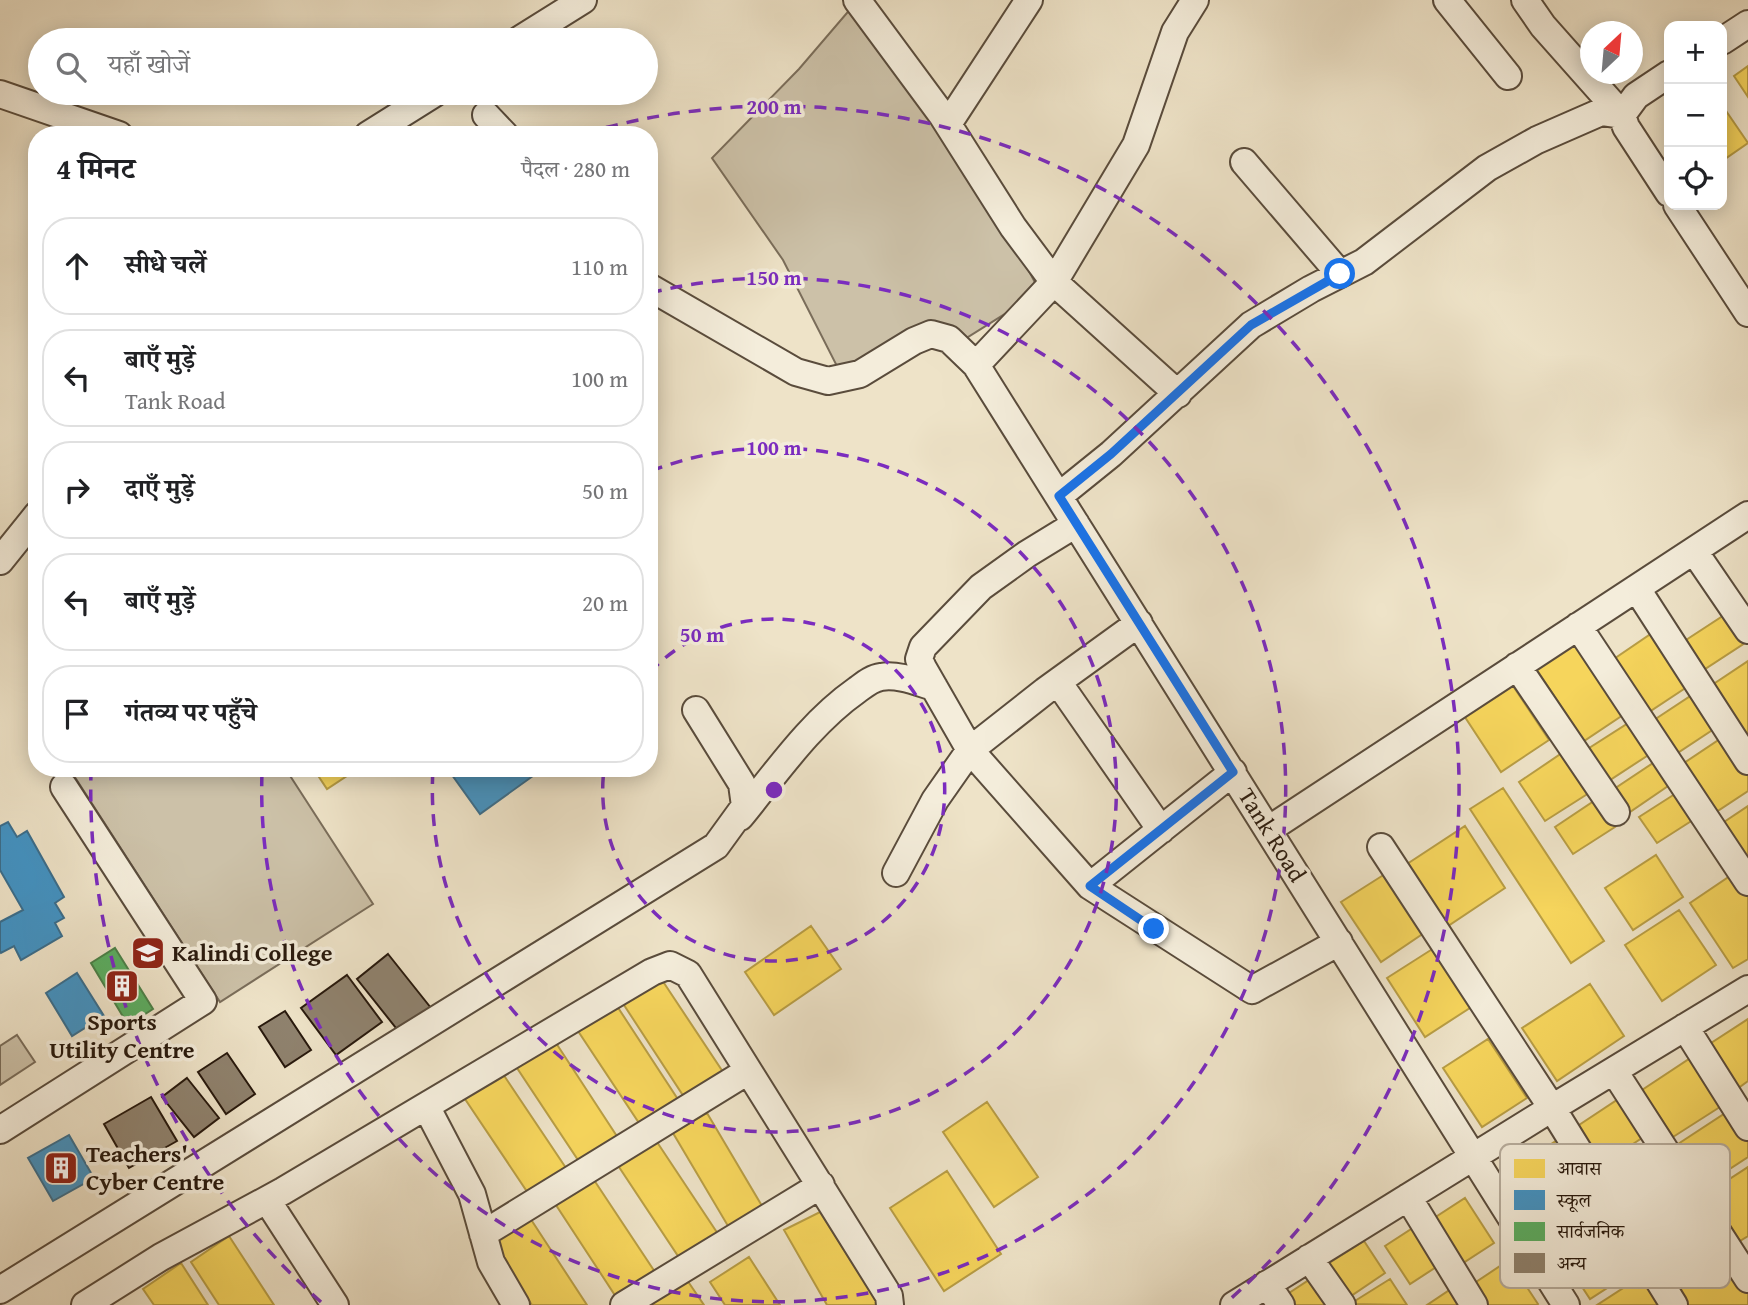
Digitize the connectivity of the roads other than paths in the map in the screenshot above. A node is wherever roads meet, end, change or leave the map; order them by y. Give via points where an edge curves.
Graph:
1 (583, 0) edge
2 (1029, 0) edge
3 (1195, 0) edge
4 (1447, 0) edge
5 (1525, 0) edge
6 (866, 5) edge
7 (1748, 24) edge
8 (538, 28) edge
9 (1727, 38) edge
10 (1508, 76) dead end
11 (1664, 77) edge
12 (0, 94) edge
13 (28, 104) edge
14 (32, 105) edge
15 (416, 105) edge
16 (486, 115) dead end
17 (1622, 115) junction
18 (948, 124) junction
19 (92, 126) edge
20 (382, 126) edge
21 (496, 126) edge
22 (1244, 162) dead end
23 (1664, 185) edge
24 (1680, 210) edge
25 (1340, 274) junction
26 (1055, 282) junction
27 (658, 292) edge
28 (1748, 313) edge
29 (976, 365) junction
30 (1178, 394) junction
31 (1059, 496) junction
32 (1748, 514) edge
33 (1076, 524) junction
34 (28, 526) edge
35 (1694, 551) junction
36 (0, 561) edge
37 (1637, 589) junction
38 (1139, 623) junction
39 (1578, 626) junction
40 (1748, 630) edge
41 (1517, 666) junction
42 (1058, 682) junction
43 (934, 687) junction
44 (696, 710) dead end
45 (970, 750) junction
46 (1748, 761) edge
47 (1233, 772) junction
48 (64, 787) dead end
49 (1615, 812) dead end
50 (735, 823) junction
51 (1161, 830) junction
52 (1268, 830) junction
53 (1381, 847) dead end
54 (896, 873) dead end
55 (1748, 882) edge
56 (1090, 886) junction
57 (1339, 942) junction
58 (1748, 989) edge
59 (1685, 1027) junction
60 (748, 1071) junction
61 (1614, 1071) junction
62 (426, 1106) junction
63 (1552, 1108) junction
64 (1748, 1127) edge
65 (0, 1130) edge
66 (1574, 1144) edge
67 (1661, 1144) edge
68 (1473, 1157) junction
69 (821, 1185) junction
70 (1408, 1197) junction
71 (267, 1200) junction
72 (1500, 1200) edge
73 (483, 1234) junction
74 (1730, 1251) edge
75 (1308, 1258) junction
76 (1748, 1279) edge
77 (1555, 1288) edge
78 (1663, 1288) edge
79 (0, 1290) edge
80 (1274, 1295) edge
81 (85, 1305) edge
82 (335, 1305) edge
83 (516, 1305) edge
84 (624, 1305) edge
85 (890, 1305) edge
86 (1234, 1305) edge
87 (1342, 1305) edge
88 (1474, 1305) edge
89 (1566, 1305) edge
90 (1674, 1305) edge

1 - 8 street
2 - 18 street
3 - 26 street via 1175,32 1136,145
4 - 10 street
5 - 17 street
6 - 18 street
7 - 9 street
11 - 17 street via 1636,96
12 - 13 street
14 - 19 street
15 - 20 street
16 - 21 street
17 - 23 street
17 - 25 street via 1601,112 1487,168
18 - 26 street via 1013,227
22 - 25 street
24 - 28 street
25 - 30 street via 1251,325
26 - 29 street
26 - 30 street
27 - 29 street, Tank Road via 796,372 828,381 860,374 931,334 949,339
29 - 31 street, Tank Road
30 - 31 street
31 - 33 street, Tank Road
32 - 35 street
33 - 38 street, Tank Road
33 - 43 street via 981,587 923,647 919,659
34 - 36 street
35 - 37 street
35 - 40 street
37 - 39 street
37 - 46 street
38 - 42 street
38 - 47 street, Tank Road
39 - 41 street
39 - 55 street
41 - 49 street
41 - 52 street
42 - 45 street
42 - 51 street
43 - 45 street
43 - 50 street via 897,677 868,682 816,725
44 - 50 street via 742,784 745,806
45 - 54 street via 935,800
45 - 56 street
47 - 51 street
47 - 52 street, Tank Road
48 - 65 street via 203,1001
50 - 79 street via 716,846
51 - 56 street
52 - 57 street, Tank Road
53 - 63 street
56 - 57 street via 1252,990
57 - 68 street, Tank Road
58 - 59 street
59 - 61 street
59 - 64 street
60 - 62 street via 688,974 670,965
60 - 69 street
60 - 73 street
61 - 63 street
61 - 67 street
62 - 71 street
62 - 73 street via 472,1194
63 - 66 street
63 - 68 street
68 - 70 street
68 - 72 street, Tank Road
69 - 84 street
69 - 85 street via 889,1296
70 - 75 street
70 - 88 street
71 - 81 street via 161,1257
71 - 82 street
73 - 83 street via 491,1262
74 - 76 street
75 - 80 street
75 - 87 street
77 - 89 street, Tank Road
78 - 90 street
80 - 86 street

